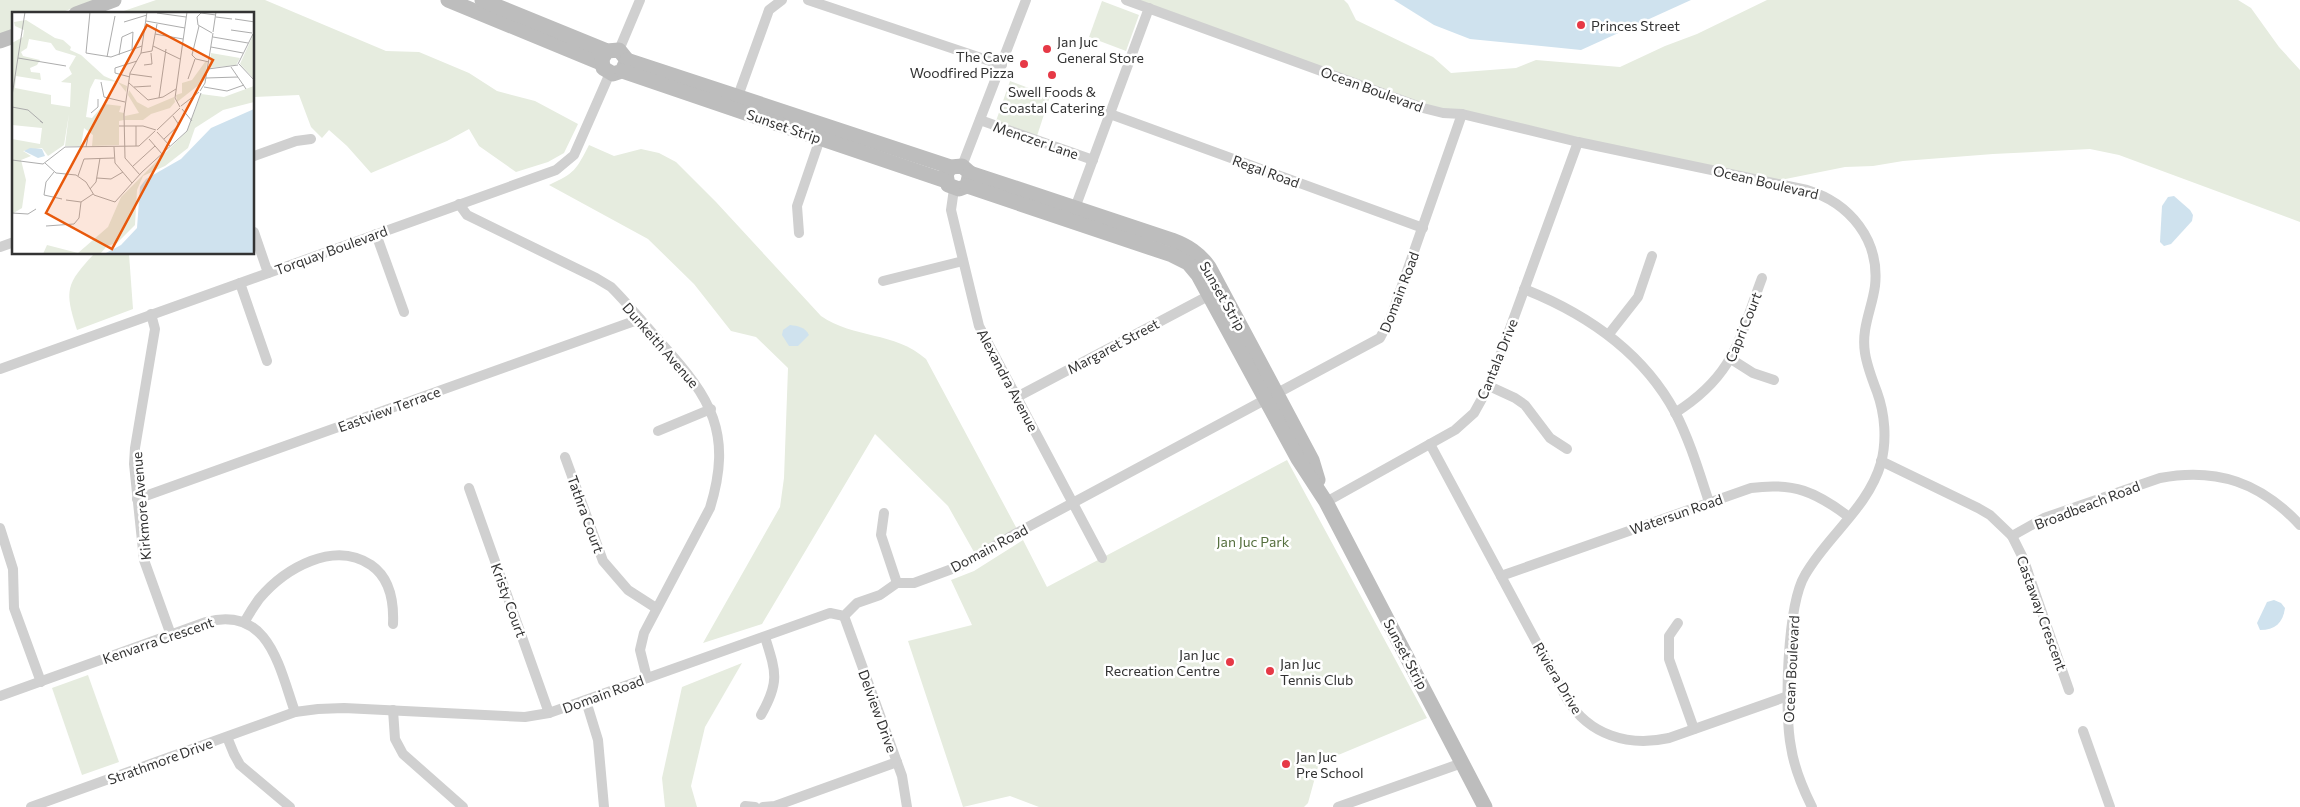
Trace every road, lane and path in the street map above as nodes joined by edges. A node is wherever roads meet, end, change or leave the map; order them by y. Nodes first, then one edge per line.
1 (110, 0) edge
2 (448, 0) edge
3 (482, 0) edge
4 (640, 0) edge
5 (782, 0) edge
6 (808, 0) edge
7 (1026, 0) edge
8 (1126, 0) edge
9 (1149, 8) junction
10 (81, 12) edge
11 (12, 37) edge
12 (0, 41) edge
13 (614, 61) junction
14 (1002, 65) junction
15 (738, 96) junction
16 (1110, 114) junction
17 (1462, 114) junction
18 (980, 120) junction
19 (822, 132) junction
20 (311, 139) dead end
21 (1578, 142) junction
22 (255, 156) edge
23 (1093, 160) junction
24 (958, 177) junction
25 (459, 204) junction
26 (1076, 208) junction
27 (1423, 228) junction
28 (799, 233) dead end
29 (376, 234) junction
30 (255, 235) edge
31 (12, 243) edge
32 (0, 247) edge
33 (1652, 256) dead end
34 (963, 261) junction
35 (268, 273) junction
36 (1762, 278) dead end
37 (882, 281) dead end
38 (240, 283) junction
39 (1524, 289) junction
40 (1210, 294) junction
41 (404, 312) dead end
42 (151, 314) junction
43 (640, 319) junction
44 (1609, 334) junction
45 (1732, 359) junction
46 (267, 361) dead end
47 (0, 369) edge
48 (1774, 380) dead end
49 (1489, 386) junction
50 (1017, 397) junction
51 (1272, 398) junction
52 (711, 409) junction
53 (1676, 413) junction
54 (658, 431) dead end
55 (1430, 444) junction
56 (1567, 449) dead end
57 (565, 456) dead end
58 (1881, 461) junction
59 (469, 488) dead end
60 (137, 499) junction
61 (1326, 502) junction
62 (1709, 502) junction
63 (1074, 503) junction
64 (884, 513) dead end
65 (1849, 517) junction
66 (2300, 525) edge
67 (0, 528) edge
68 (2012, 536) junction
69 (1102, 558) dead end
70 (1501, 576) junction
71 (896, 583) junction
72 (656, 608) junction
73 (844, 616) junction
74 (245, 622) junction
75 (1678, 623) dead end
76 (393, 624) dead end
77 (171, 635) junction
78 (765, 637) junction
79 (647, 678) junction
80 (41, 682) junction
81 (2069, 690) dead end
82 (0, 696) edge
83 (1788, 696) junction
84 (586, 701) junction
85 (393, 710) junction
86 (295, 712) junction
87 (550, 713) junction
88 (762, 715) dead end
89 (1694, 729) junction
90 (2083, 731) dead end
91 (227, 737) junction
92 (897, 762) junction
93 (1462, 763) junction
94 (31, 807) edge
95 (290, 807) edge
96 (463, 807) edge
97 (604, 807) edge
98 (764, 807) edge
99 (907, 807) edge
100 (1338, 807) edge
101 (1485, 807) edge
102 (1812, 807) edge
103 (2110, 807) edge

1 - 10 street
2 - 13 street, Sunset Strip
3 - 13 street, Sunset Strip
4 - 13 street, Torquay Boulevard
5 - 15 street
6 - 14 street
7 - 14 street, Alexandra Avenue
8 - 9 street, Ocean Boulevard
9 - 16 street
9 - 17 street, Ocean Boulevard
11 - 12 street
13 - 15 street, Sunset Strip
13 - 19 street, Sunset Strip
13 - 25 street, Torquay Boulevard
14 - 18 street, Alexandra Avenue
15 - 19 street, Sunset Strip
16 - 23 street
16 - 27 street, Regal Road
17 - 21 street, Ocean Boulevard
17 - 27 street, Domain Road
18 - 23 street, Menczer Lane
18 - 24 street, Alexandra Avenue
19 - 24 street, Sunset Strip
19 - 28 street
20 - 22 street
21 - 39 street, Cantala Drive
21 - 58 street, Ocean Boulevard
23 - 26 street
24 - 26 street, Sunset Strip
24 - 34 street, Alexandra Avenue
24 - 40 street, Sunset Strip
25 - 29 street, Torquay Boulevard
25 - 43 street, Dunkeith Avenue
26 - 51 street, Sunset Strip
27 - 51 street, Domain Road
29 - 35 street, Torquay Boulevard
29 - 41 street
30 - 35 street
31 - 32 street
33 - 44 street
34 - 37 street
34 - 50 street, Alexandra Avenue
35 - 38 street, Torquay Boulevard
36 - 45 street, Capri Court
38 - 42 street, Torquay Boulevard
38 - 46 street
39 - 44 street
39 - 49 street, Cantala Drive
40 - 50 street, Margaret Street
40 - 51 street, Sunset Strip
42 - 47 street, Torquay Boulevard
42 - 60 street, Kirkmore Avenue
43 - 52 street, Dunkeith Avenue
43 - 60 street, Eastview Terrace
44 - 53 street
45 - 48 street
45 - 53 street, Capri Court
49 - 55 street, Cantala Drive
49 - 56 street
50 - 63 street, Alexandra Avenue
51 - 61 street, Sunset Strip
51 - 63 street, Domain Road
52 - 54 street
52 - 72 street, Dunkeith Avenue
53 - 62 street
55 - 61 street, Cantala Drive
55 - 70 street, Riviera Drive
57 - 72 street, Tathra Court
58 - 65 street, Ocean Boulevard
58 - 68 street
59 - 87 street, Kristy Court
60 - 77 street, Kirkmore Avenue
61 - 93 street, Sunset Strip
62 - 65 street, Watersun Road
62 - 70 street, Watersun Road
63 - 69 street, Alexandra Avenue
63 - 71 street, Domain Road
64 - 71 street
65 - 83 street, Ocean Boulevard
66 - 68 street, Broadbeach Road
67 - 80 street
68 - 81 street, Castaway Crescent
70 - 89 street, Riviera Drive
71 - 73 street, Domain Road
72 - 79 street, Dunkeith Avenue
73 - 78 street, Domain Road
73 - 92 street, Delview Drive
74 - 76 street
74 - 77 street, Kenvarra Crescent
74 - 86 street
75 - 89 street
77 - 80 street, Kenvarra Crescent
78 - 79 street, Domain Road
78 - 88 street
79 - 84 street, Domain Road
80 - 82 street, Kenvarra Crescent
83 - 89 street, Riviera Drive
83 - 102 street, Ocean Boulevard
84 - 87 street, Domain Road
84 - 97 street
85 - 86 street, Domain Road
85 - 87 street, Domain Road
85 - 96 street
86 - 91 street, Domain Road
90 - 103 street
91 - 94 street, Strathmore Drive
91 - 95 street, Strathmore Drive
92 - 98 street
92 - 99 street, Delview Drive
93 - 100 street
93 - 101 street, Sunset Strip

